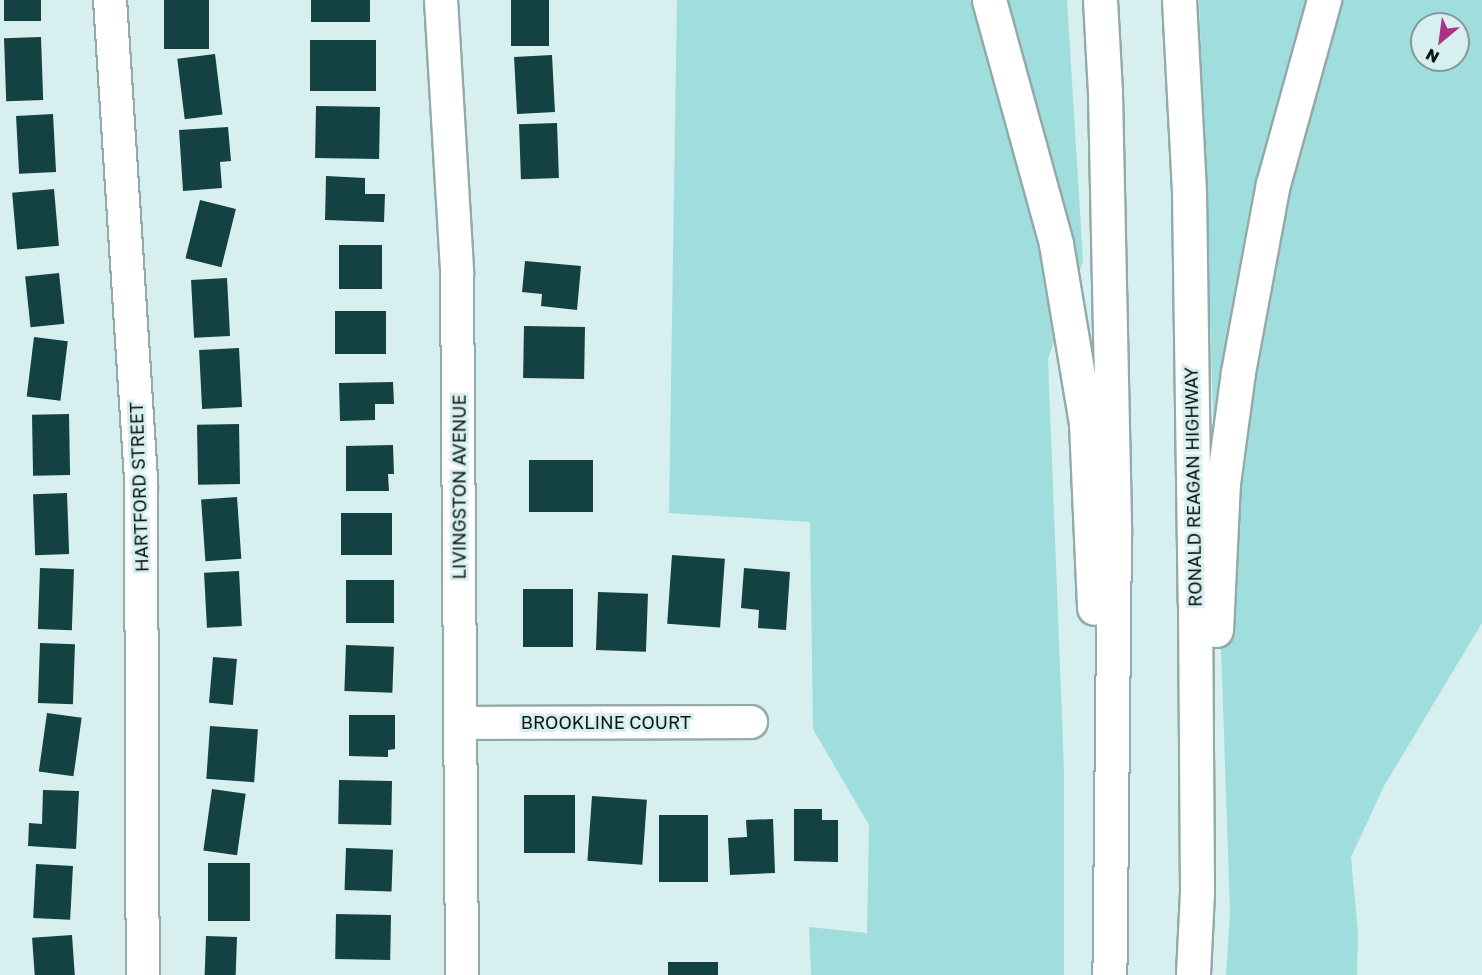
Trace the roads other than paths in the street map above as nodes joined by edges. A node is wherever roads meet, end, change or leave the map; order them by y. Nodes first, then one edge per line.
1 (110, 0) edge
2 (441, 0) edge
3 (989, 0) edge
4 (1100, 0) edge
5 (1179, 0) edge
6 (1324, 0) edge
7 (751, 722) dead end
8 (460, 723) junction
9 (1112, 824) junction
10 (1197, 892) junction
11 (143, 975) edge
12 (462, 975) edge
13 (1109, 975) edge
14 (1193, 975) edge

1 - 11 street, HARTFORD STREET
2 - 8 street, LIVINGSTON AVENUE
3 - 9 highway
4 - 9 highway
5 - 10 highway, RONALD REAGAN HIGHWAY
6 - 10 highway
7 - 8 street, BROOKLINE COURT
8 - 12 street, LIVINGSTON AVENUE
9 - 13 highway
10 - 14 highway, RONALD REAGAN HIGHWAY

